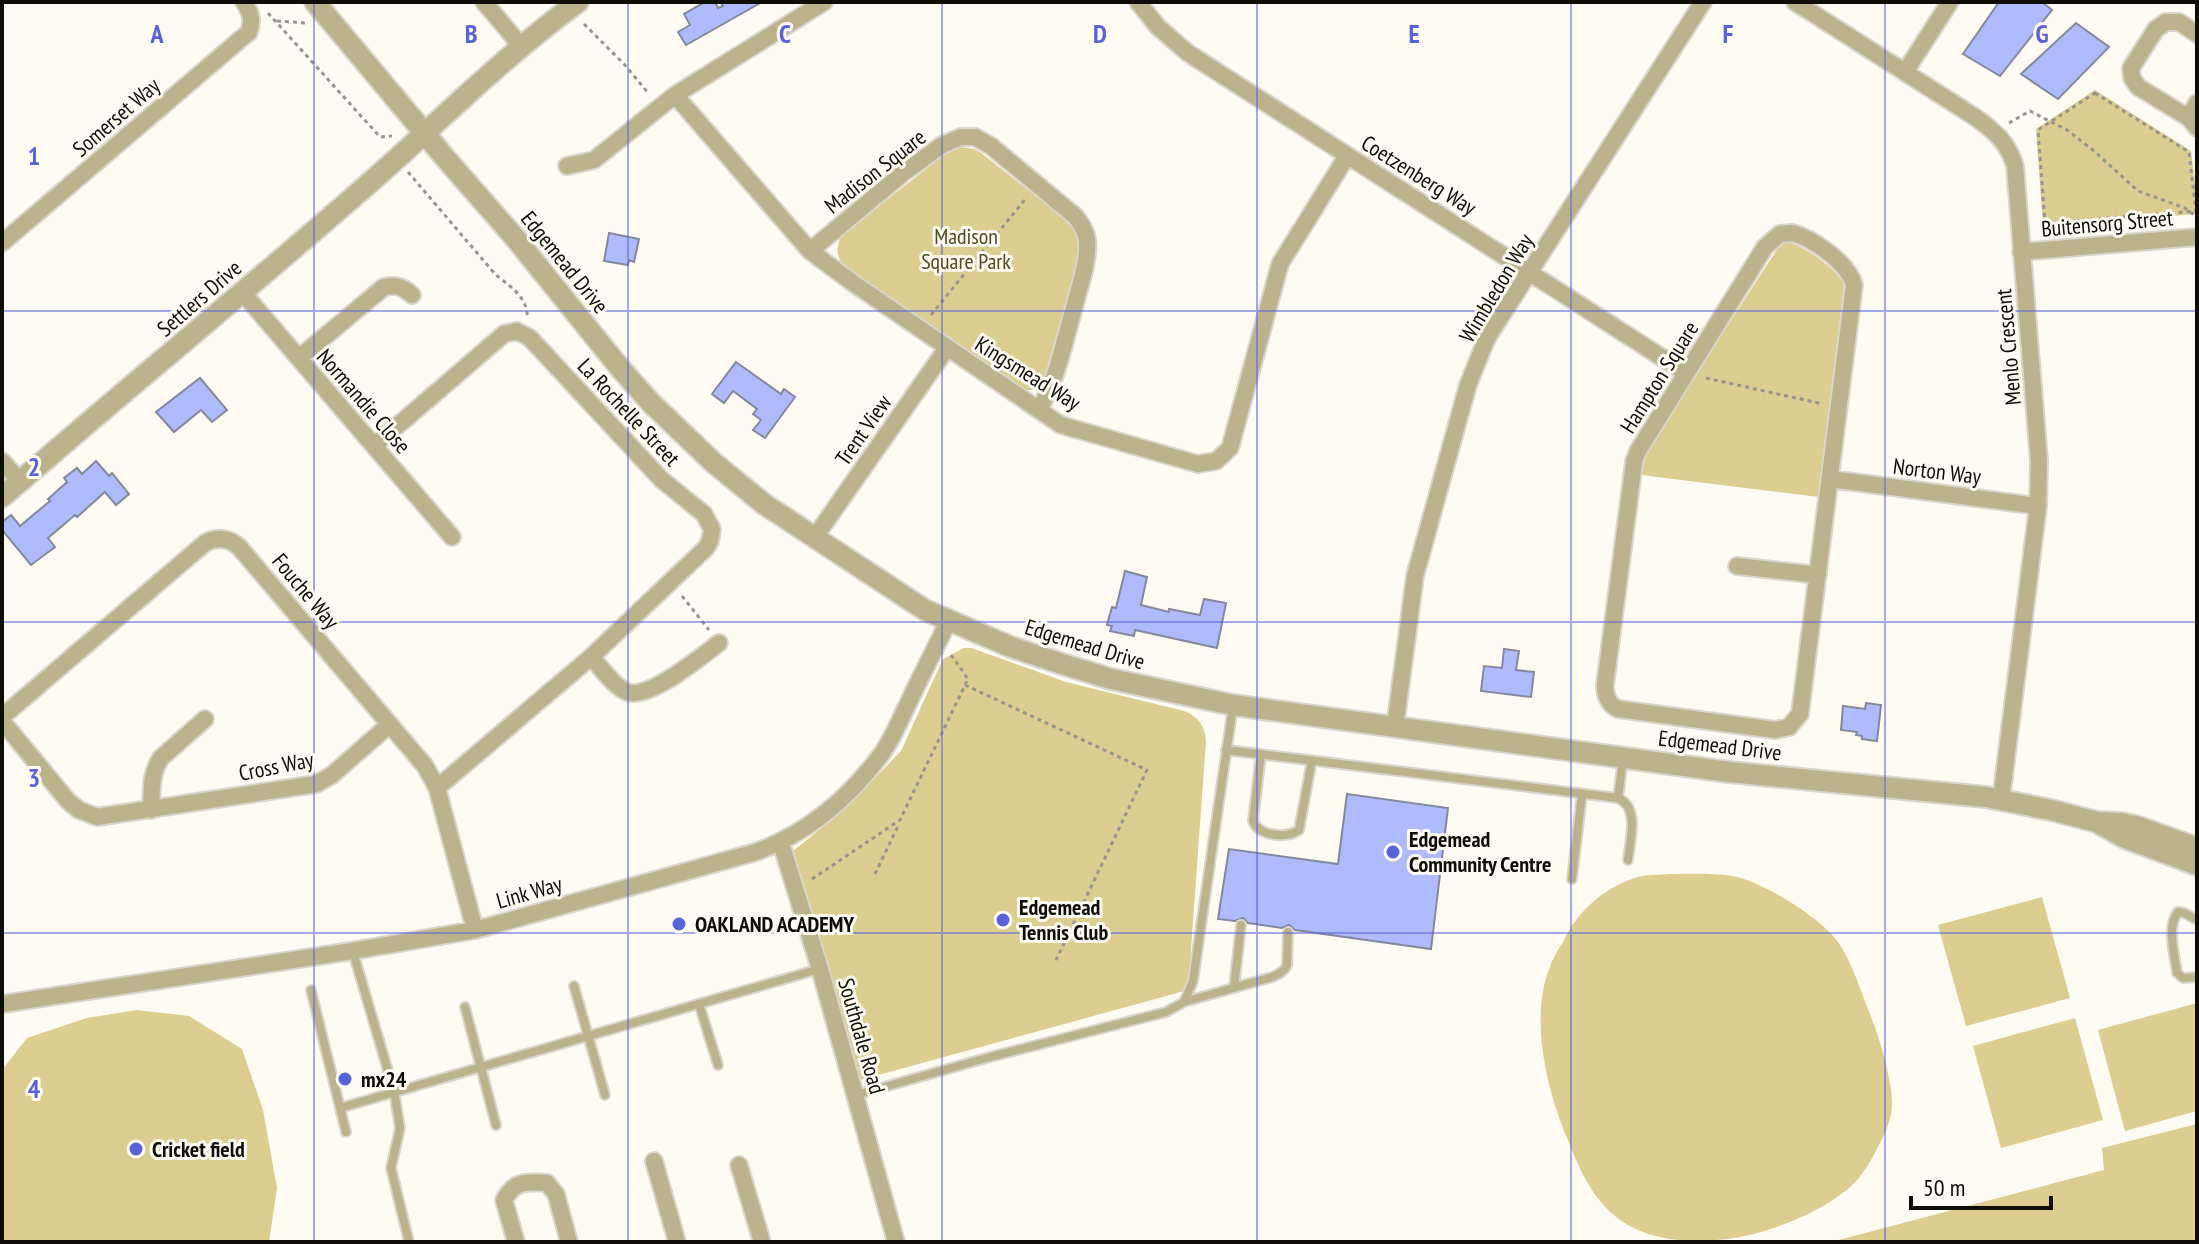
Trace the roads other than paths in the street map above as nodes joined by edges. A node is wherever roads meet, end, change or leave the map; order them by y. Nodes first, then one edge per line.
1 (315, 2) edge
2 (484, 2) edge
3 (824, 2) edge
4 (1138, 2) edge
5 (1703, 2) edge
6 (1795, 2) edge
7 (1950, 2) edge
8 (573, 6) edge
9 (252, 9) edge
10 (2197, 34) edge
11 (522, 47) junction
12 (1905, 72) junction
13 (675, 95) junction
14 (2194, 116) edge
15 (425, 134) junction
16 (1347, 156) junction
17 (567, 166) dead end
18 (2197, 237) edge
19 (2, 243) edge
20 (810, 251) junction
21 (2021, 252) junction
22 (1529, 272) junction
23 (243, 293) junction
24 (412, 295) dead end
25 (947, 348) junction
26 (299, 358) junction
27 (1686, 373) junction
28 (1039, 410) junction
29 (374, 446) junction
30 (2, 461) edge
31 (1830, 479) junction
32 (20, 481) junction
33 (2, 497) edge
34 (2038, 506) junction
35 (452, 537) dead end
36 (815, 537) junction
37 (1737, 566) dead end
38 (1818, 575) junction
39 (949, 620) junction
40 (719, 643) road end
41 (591, 657) junction
42 (1233, 705) junction
43 (2, 719) edge
44 (205, 719) dead end
45 (390, 724) junction
46 (1395, 727) junction
47 (1226, 750) junction
48 (1261, 754) junction
49 (1623, 758) junction
50 (1312, 760) junction
51 (437, 788) junction
52 (1582, 794) junction
53 (1618, 798) junction
54 (2001, 800) junction
55 (151, 810) junction
56 (2097, 822) junction
57 (781, 843) junction
58 (2197, 848) edge
59 (1628, 860) dead end
60 (2197, 865) edge
61 (1572, 879) dead end
62 (2197, 920) edge
63 (1241, 925) dead end
64 (475, 930) junction
65 (1288, 932) dead end
66 (352, 951) junction
67 (820, 969) junction
68 (2197, 977) edge
69 (574, 986) dead end
70 (1234, 988) junction
71 (311, 990) dead end
72 (1184, 1002) junction
73 (2, 1004) edge
74 (699, 1004) junction
75 (465, 1007) dead end
76 (587, 1036) junction
77 (718, 1065) dead end
78 (481, 1066) junction
79 (394, 1091) junction
80 (605, 1095) dead end
81 (856, 1095) junction
82 (340, 1108) junction
83 (496, 1125) dead end
84 (346, 1132) dead end
85 (654, 1161) dead end
86 (739, 1165) dead end
87 (409, 1242) edge
88 (516, 1242) edge
89 (569, 1242) edge
90 (677, 1242) edge
91 (762, 1242) edge
92 (896, 1242) edge

1 - 15 street, Edgemead Drive
2 - 11 street
3 - 13 street
4 - 16 street, Coetzenberg Way
5 - 22 street, Wimbledon Way
6 - 12 street, Menlo Crescent
7 - 12 street
8 - 11 street, Settlers Drive
9 - 19 street, Somerset Way
10 - 14 street
11 - 15 street, Settlers Drive
12 - 21 street, Menlo Crescent
13 - 17 street
13 - 20 street, Kingsmead Way
15 - 23 street, Settlers Drive
15 - 36 street, Edgemead Drive
16 - 22 street, Coetzenberg Way
16 - 28 street, Kingsmead Way
18 - 21 street, Buitensorg Street
20 - 25 street, Kingsmead Way
20 - 28 street, Madison Square
21 - 34 street, Menlo Crescent
22 - 27 street, Coetzenberg Way
22 - 46 street, Wimbledon Way
23 - 26 street, Normandie Close
23 - 32 street, Settlers Drive
24 - 26 street
25 - 28 street, Kingsmead Way
25 - 36 street, Trent View
26 - 29 street, Normandie Close
27 - 31 street, Hampton Square
27 - 38 street, Hampton Square
29 - 35 street, Normandie Close
29 - 41 street, La Rochelle Street
30 - 32 street
31 - 34 street, Norton Way
31 - 38 street, Hampton Square
32 - 33 street, Settlers Drive
34 - 54 street, Menlo Crescent
36 - 39 street, Edgemead Drive
37 - 38 street
39 - 42 street, Edgemead Drive
39 - 57 street, Link Way
40 - 41 street
41 - 51 street, La Rochelle Street
42 - 46 street, Edgemead Drive
42 - 47 lane
43 - 45 street, Fouche Way
43 - 55 street, Cross Way
44 - 55 street
45 - 51 street, Fouche Way
45 - 55 street, Cross Way
46 - 49 street, Edgemead Drive
47 - 48 lane
47 - 72 lane
48 - 50 lane
48 - 50 lane
49 - 53 lane
49 - 54 street, Edgemead Drive
50 - 52 lane
51 - 64 street, Fouche Way
52 - 53 lane
52 - 61 lane
53 - 59 lane
54 - 56 street, Edgemead Drive
56 - 58 street, Edgemead Drive
56 - 60 street, Edgemead Drive
57 - 64 street, Link Way
57 - 67 street, Southdale Road
62 - 68 lane
63 - 70 lane
64 - 66 street, Link Way
65 - 70 lane
66 - 73 street, Link Way
66 - 79 lane
67 - 74 lane
67 - 81 street, Southdale Road
69 - 76 lane
70 - 72 lane
71 - 82 lane
72 - 81 lane
74 - 76 lane
74 - 77 lane
75 - 78 lane
76 - 78 lane
76 - 80 lane
78 - 79 lane
78 - 83 lane
79 - 82 lane
79 - 87 lane
81 - 92 street, Southdale Road
82 - 84 lane
85 - 90 street
86 - 91 street
88 - 89 street

